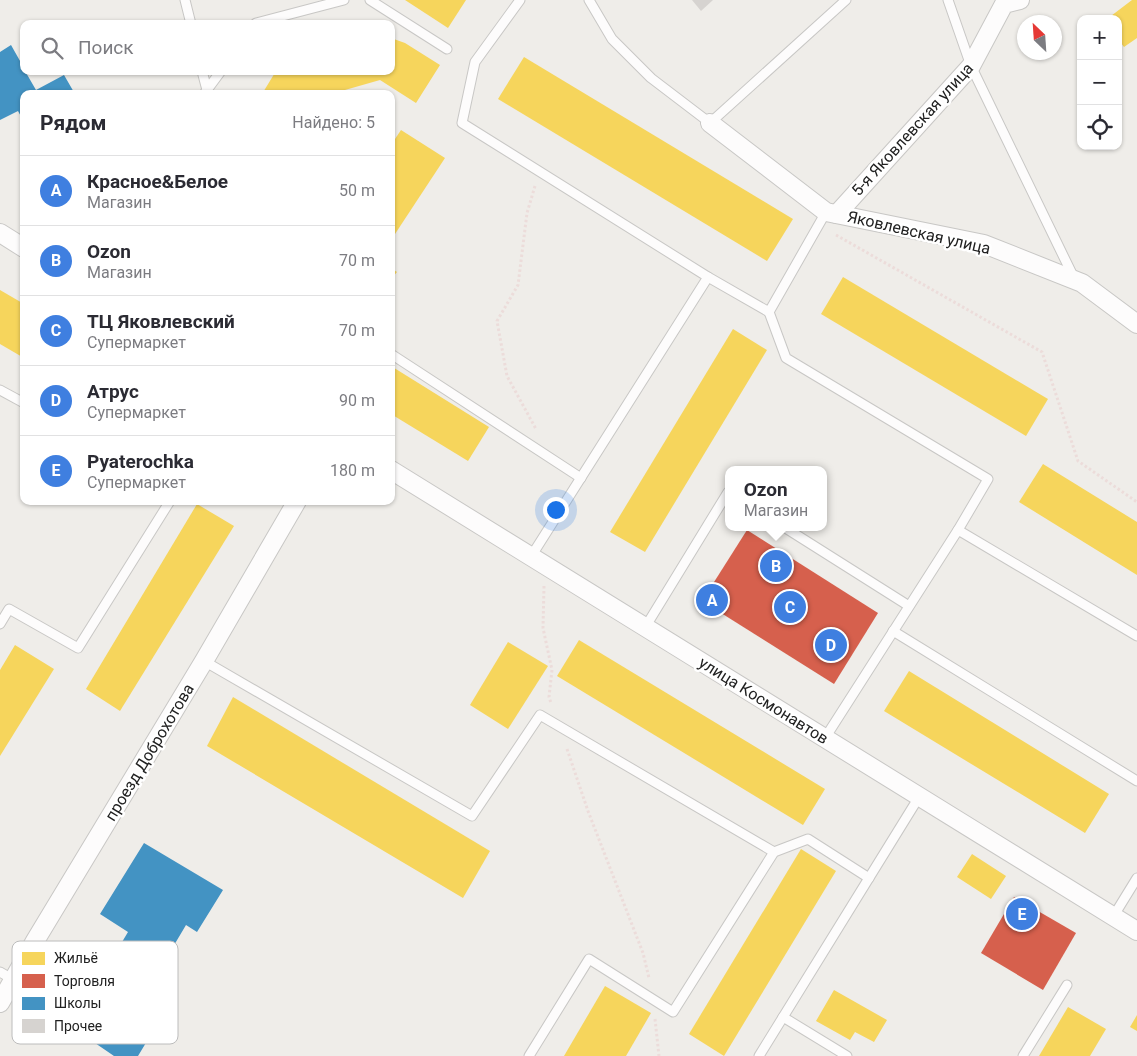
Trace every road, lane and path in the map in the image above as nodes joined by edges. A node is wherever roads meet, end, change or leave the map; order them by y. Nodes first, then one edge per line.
1 (185, 0) edge
2 (344, 0) edge
3 (370, 0) edge
4 (520, 0) edge
5 (590, 0) edge
6 (846, 0) edge
7 (948, 0) edge
8 (1020, 0) edge
9 (190, 20) edge
10 (270, 20) edge
11 (447, 49) dead end
12 (971, 66) junction
13 (203, 75) edge
14 (218, 75) edge
15 (205, 90) edge
16 (207, 90) edge
17 (710, 123) junction
18 (540, 171) junction
19 (827, 217) junction
20 (0, 233) edge
21 (20, 246) edge
22 (708, 278) junction
23 (1075, 280) junction
24 (769, 312) junction
25 (1137, 324) edge
26 (395, 357) edge
27 (0, 390) edge
28 (20, 401) edge
29 (551, 458) junction
30 (395, 472) edge
31 (581, 478) junction
32 (725, 497) edge
33 (1137, 502) edge
34 (167, 505) edge
35 (295, 505) edge
36 (958, 530) junction
37 (790, 531) edge
38 (538, 559) junction
39 (909, 606) junction
40 (0, 624) edge
41 (646, 626) junction
42 (893, 630) junction
43 (1137, 636) edge
44 (204, 661) junction
45 (559, 726) junction
46 (825, 738) junction
47 (1137, 781) edge
48 (919, 797) junction
49 (774, 852) junction
50 (869, 878) junction
51 (1137, 878) edge
52 (1113, 917) junction
53 (1137, 932) edge
54 (36, 941) edge
55 (7, 976) edge
56 (1066, 985) dead end
57 (653, 999) junction
58 (0, 1003) edge
59 (783, 1017) junction
60 (529, 1056) edge
61 (659, 1056) edge
62 (759, 1056) edge
63 (847, 1056) edge
64 (1023, 1056) edge

1 - 9 lane
2 - 10 lane
3 - 11 lane
4 - 18 lane
5 - 17 lane
6 - 17 lane
7 - 12 lane
8 - 12 street, 5-я Яковлевская улица
12 - 19 street, 5-я Яковлевская улица
12 - 23 lane
13 - 15 lane
14 - 16 lane
17 - 19 street, Яковлевская улица
18 - 22 lane
18 - 29 path
19 - 23 street, Яковлевская улица
19 - 24 lane
19 - 33 path
20 - 21 street
22 - 24 lane
22 - 31 lane
23 - 25 street, Яковлевская улица
24 - 36 lane
26 - 29 lane
27 - 28 lane
29 - 31 lane
30 - 38 street, улица Космонавтов
31 - 38 lane
32 - 41 lane
34 - 40 lane
35 - 44 street, проезд Доброхотова
36 - 39 lane
36 - 43 lane
37 - 39 lane
38 - 41 street, улица Космонавтов
38 - 45 path
39 - 42 lane
41 - 46 street, улица Космонавтов
42 - 46 lane
42 - 47 lane
44 - 45 lane
44 - 54 street, проезд Доброхотова
45 - 49 lane
45 - 57 path
46 - 48 street, улица Космонавтов
48 - 50 lane
48 - 52 street, улица Космонавтов
49 - 50 lane
49 - 57 lane
50 - 59 lane
51 - 52 lane
52 - 53 street, улица Космонавтов
55 - 58 street, проезд Доброхотова
56 - 64 lane
57 - 60 lane
57 - 61 path
59 - 62 lane
59 - 63 lane

